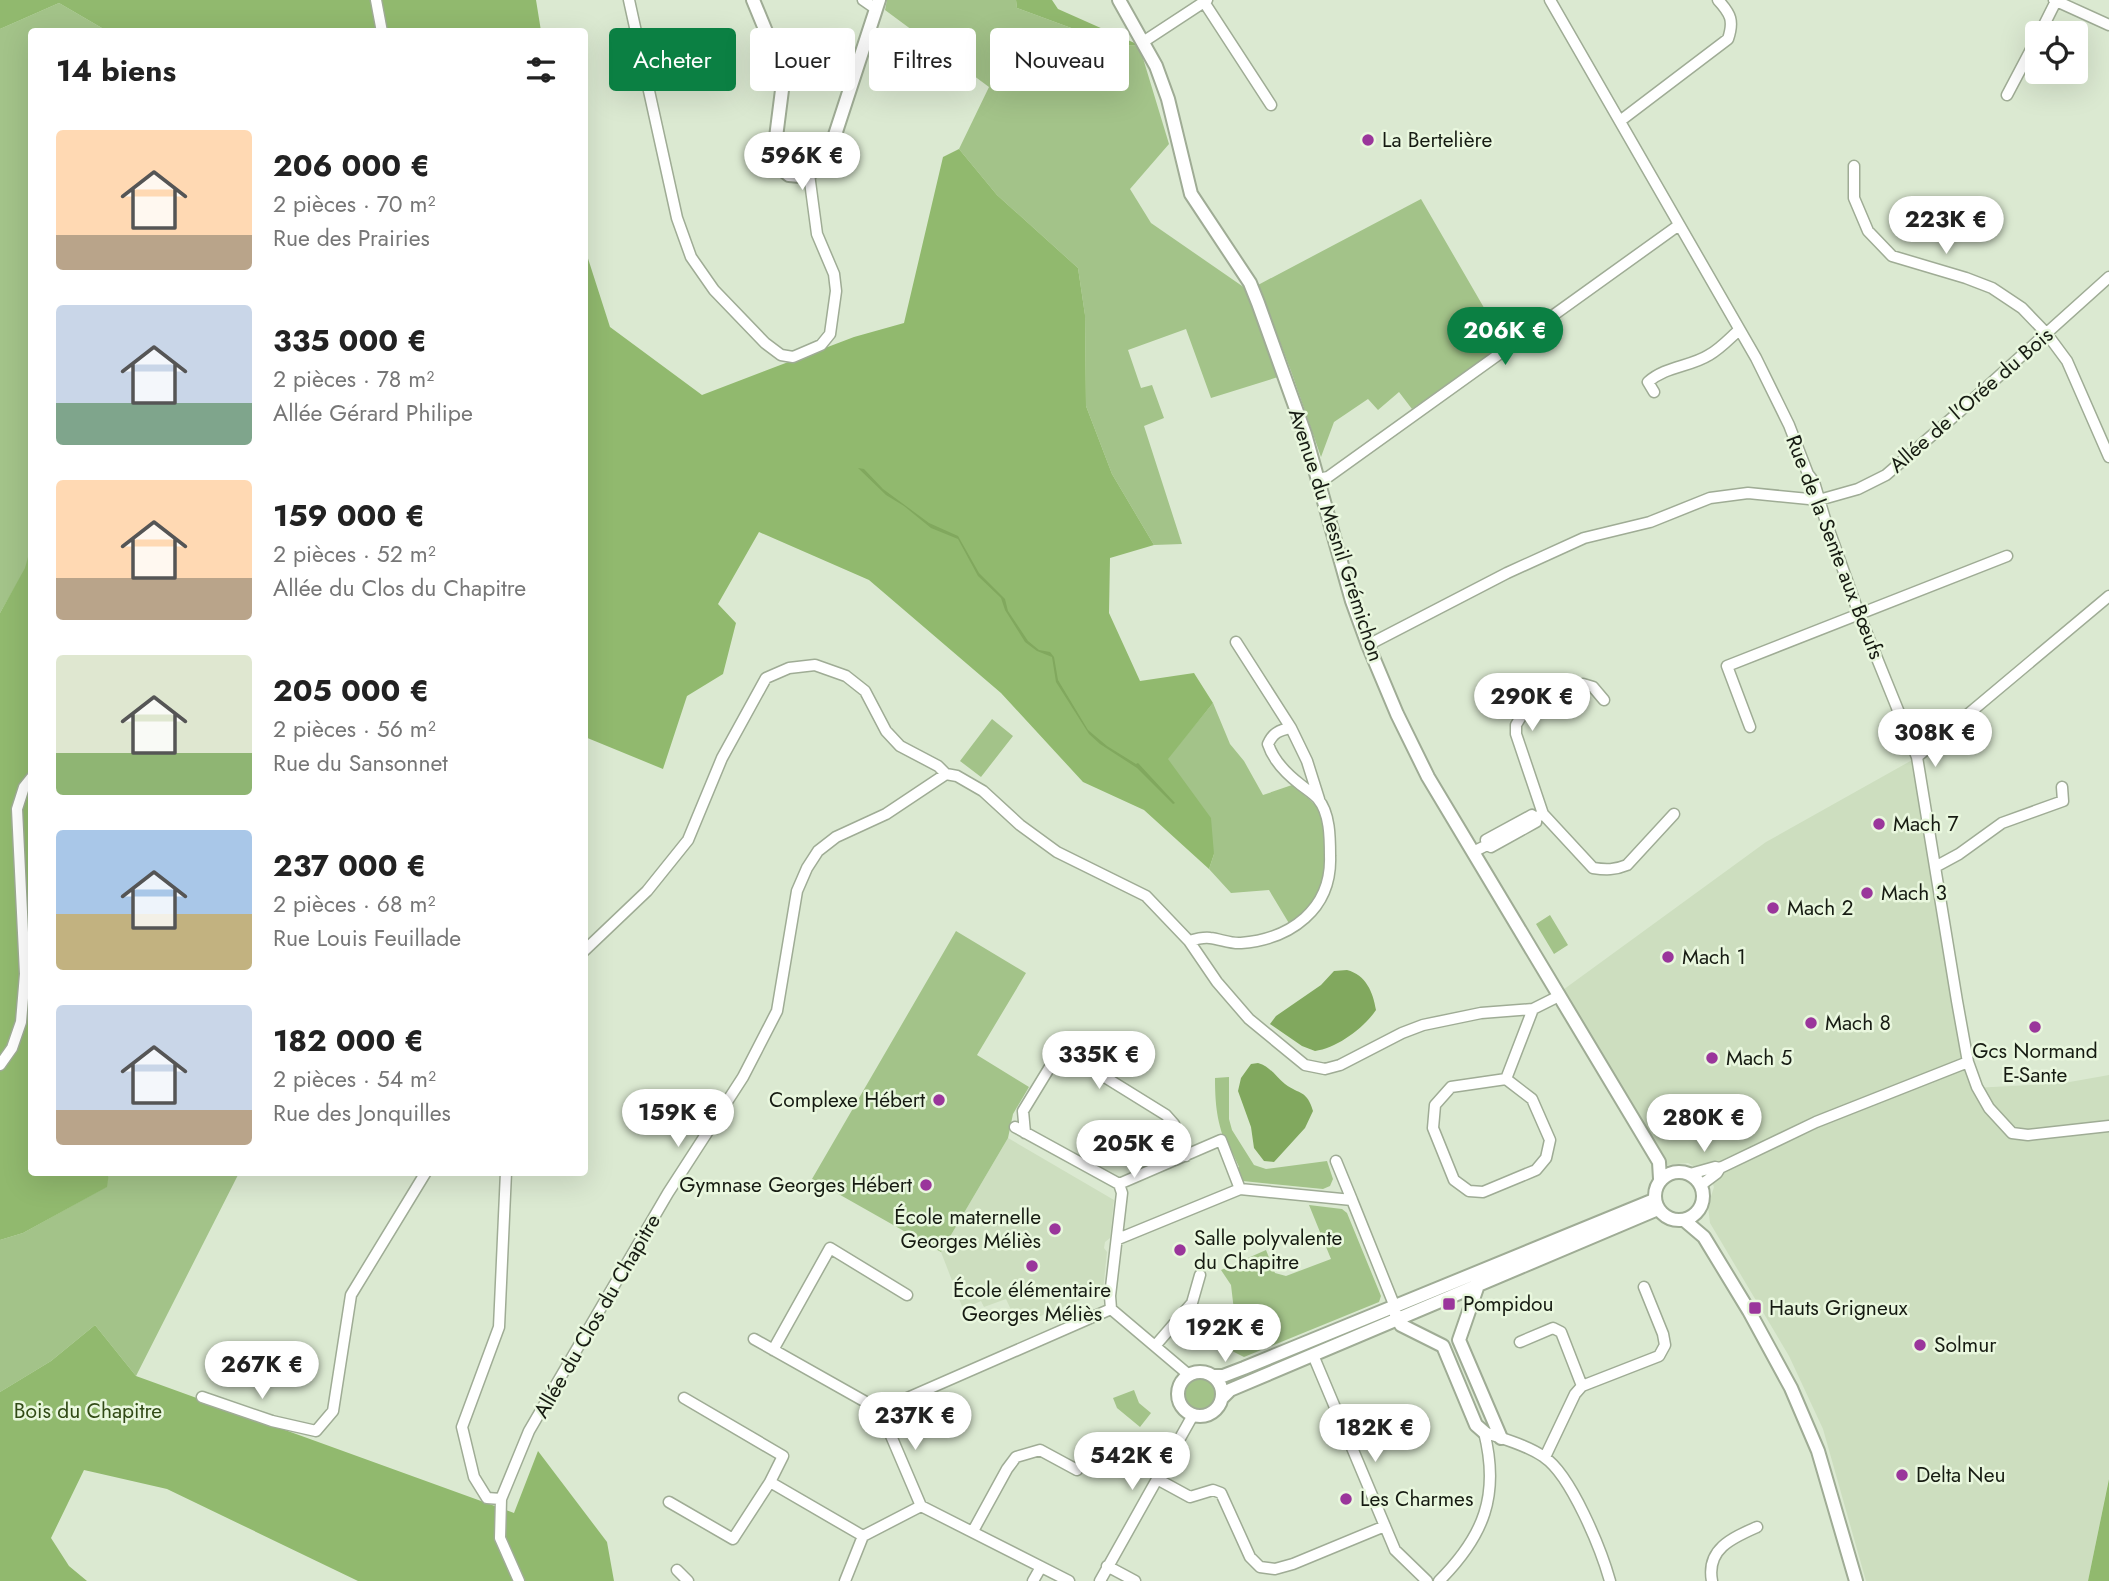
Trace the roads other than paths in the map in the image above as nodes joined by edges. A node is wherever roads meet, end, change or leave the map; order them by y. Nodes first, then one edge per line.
1 (376, 0) edge
2 (629, 0) edge
3 (753, 0) edge
4 (863, 0) edge
5 (1119, 0) edge
6 (1550, 0) edge
7 (1718, 0) edge
8 (1205, 1) edge
9 (2055, 1) edge
10 (877, 5) edge
11 (2046, 21) edge
12 (2109, 25) edge
13 (381, 28) edge
14 (1143, 42) junction
15 (2025, 61) edge
16 (2007, 95) dead end
17 (1271, 105) dead end
18 (1620, 121) junction
19 (1854, 166) dead end
20 (809, 173) junction
21 (1679, 225) junction
22 (2109, 277) edge
23 (1739, 330) junction
24 (2047, 334) junction
25 (1654, 392) dead end
26 (2109, 457) edge
27 (1318, 479) junction
28 (1819, 500) junction
29 (2007, 556) dead end
30 (2109, 596) edge
31 (1859, 614) junction
32 (1236, 642) dead end
33 (1368, 645) junction
34 (1604, 700) dead end
35 (1750, 727) dead end
36 (1291, 728) junction
37 (1917, 757) junction
38 (946, 774) junction
39 (28, 782) edge
40 (2062, 787) dead end
41 (1319, 799) junction
42 (1674, 814) dead end
43 (1539, 816) junction
44 (1473, 852) junction
45 (1935, 867) junction
46 (1189, 941) junction
47 (588, 947) edge
48 (1559, 996) junction
49 (1533, 1009) junction
50 (1968, 1062) junction
51 (0, 1065) edge
52 (1506, 1079) junction
53 (2109, 1126) edge
54 (1015, 1127) dead end
55 (1025, 1132) junction
56 (1186, 1156) junction
57 (1336, 1161) dead end
58 (1659, 1162) junction
59 (1720, 1168) junction
60 (1675, 1171) junction
61 (1690, 1174) junction
62 (424, 1176) edge
63 (506, 1176) edge
64 (1660, 1179) junction
65 (1119, 1184) junction
66 (1701, 1185) junction
67 (1240, 1189) junction
68 (1352, 1200) junction
69 (1656, 1204) junction
70 (1701, 1207) junction
71 (1684, 1220) junction
72 (1704, 1237) junction
73 (1118, 1239) junction
74 (1200, 1275) dead end
75 (1476, 1280) junction
76 (1644, 1287) dead end
77 (907, 1295) dead end
78 (1111, 1309) junction
79 (1396, 1313) junction
80 (754, 1339) dead end
81 (1459, 1340) junction
82 (1520, 1342) dead end
83 (1154, 1346) junction
84 (1443, 1346) junction
85 (774, 1350) junction
86 (1313, 1355) junction
87 (1189, 1375) junction
88 (1214, 1376) junction
89 (1582, 1386) junction
90 (202, 1397) dead end
91 (684, 1398) dead end
92 (1222, 1398) junction
93 (880, 1410) junction
94 (1193, 1415) junction
95 (1483, 1432) junction
96 (1501, 1438) junction
97 (1545, 1457) junction
98 (1077, 1470) dead end
99 (1157, 1479) junction
100 (770, 1482) junction
101 (501, 1499) junction
102 (669, 1502) dead end
103 (921, 1506) junction
104 (1385, 1526) junction
105 (1757, 1527) dead end
106 (973, 1531) junction
107 (863, 1536) junction
108 (1107, 1566) junction
109 (1041, 1567) junction
110 (677, 1570) dead end
111 (519, 1581) edge
112 (688, 1581) edge
113 (845, 1581) edge
114 (1033, 1581) edge
115 (1069, 1581) edge
116 (1100, 1581) edge
117 (1135, 1581) edge
118 (1427, 1581) edge
119 (1439, 1581) edge
120 (1610, 1581) edge
121 (1712, 1581) edge
122 (1856, 1581) edge

1 - 13 street
2 - 20 street
3 - 20 street
4 - 10 street
5 - 14 street, Avenue du Mesnil Grémichon
6 - 18 street, Rue de la Sente aux Bœufs
7 - 18 street
8 - 14 street
8 - 17 street
9 - 11 street
9 - 12 street
10 - 20 street
14 - 27 street, Avenue du Mesnil Grémichon
15 - 16 street
18 - 21 street, Rue de la Sente aux Bœufs
19 - 24 street
21 - 23 street, Rue de la Sente aux Bœufs
21 - 27 street
22 - 24 street, Allée de l'Orée du Bois
23 - 25 street
23 - 28 street, Rue de la Sente aux Bœufs
24 - 26 street
24 - 28 street, Allée de l'Orée du Bois
27 - 33 street, Avenue du Mesnil Grémichon
28 - 31 street, Rue de la Sente aux Bœufs
28 - 33 street
29 - 31 street
30 - 37 street
31 - 35 street
31 - 37 street, Rue de la Sente aux Bœufs
32 - 36 street
33 - 44 street, Avenue du Mesnil Grémichon
34 - 43 street
36 - 41 street
36 - 41 street
37 - 45 street, Rue de la Sente aux Bœufs
38 - 46 street
38 - 47 street
38 - 101 street, Allée du Clos du Chapitre
39 - 51 street
40 - 45 street
41 - 46 street
42 - 43 street
43 - 44 street
44 - 48 street, Avenue du Mesnil Grémichon
45 - 50 street, Rue de la Sente aux Bœufs
46 - 49 street
48 - 49 street
48 - 58 street, Avenue du Mesnil Grémichon
49 - 52 street
50 - 53 street, Rue de la Sente aux Bœufs
50 - 59 street
52 - 52 street
54 - 55 street
55 - 56 street
55 - 65 street
56 - 65 street
56 - 67 street
57 - 68 street
58 - 60 street, Avenue du Mesnil Grémichon
58 - 64 street, Avenue du Mesnil Grémichon
59 - 61 street
59 - 66 street
60 - 61 street
60 - 64 street
61 - 66 street
62 - 90 street
63 - 101 street
64 - 69 street
65 - 73 street
66 - 70 street
67 - 68 street
67 - 73 street
68 - 79 street
69 - 71 street
69 - 75 street
70 - 71 street
70 - 72 street
71 - 72 street
72 - 122 street
73 - 78 street
74 - 83 street
75 - 79 street
75 - 81 street
76 - 89 street
77 - 85 street
78 - 83 street
78 - 93 street
79 - 84 street
79 - 86 street
79 - 88 street
80 - 85 street
81 - 84 street
81 - 96 street
82 - 89 street
83 - 87 street
84 - 95 street
85 - 93 street
86 - 92 street
86 - 104 street
87 - 88 street
87 - 94 street
88 - 92 street
89 - 97 street
91 - 100 street
92 - 94 street
93 - 103 street
94 - 99 street
95 - 96 street
95 - 119 street
96 - 97 street
97 - 120 street
98 - 106 street
99 - 104 street
99 - 108 street
100 - 102 street
100 - 107 street
101 - 111 street, Allée du Clos du Chapitre
103 - 106 street
103 - 107 street
104 - 118 street
105 - 121 street
106 - 109 street
107 - 113 street
108 - 116 street
108 - 117 street
109 - 114 street
109 - 115 street
110 - 112 street

